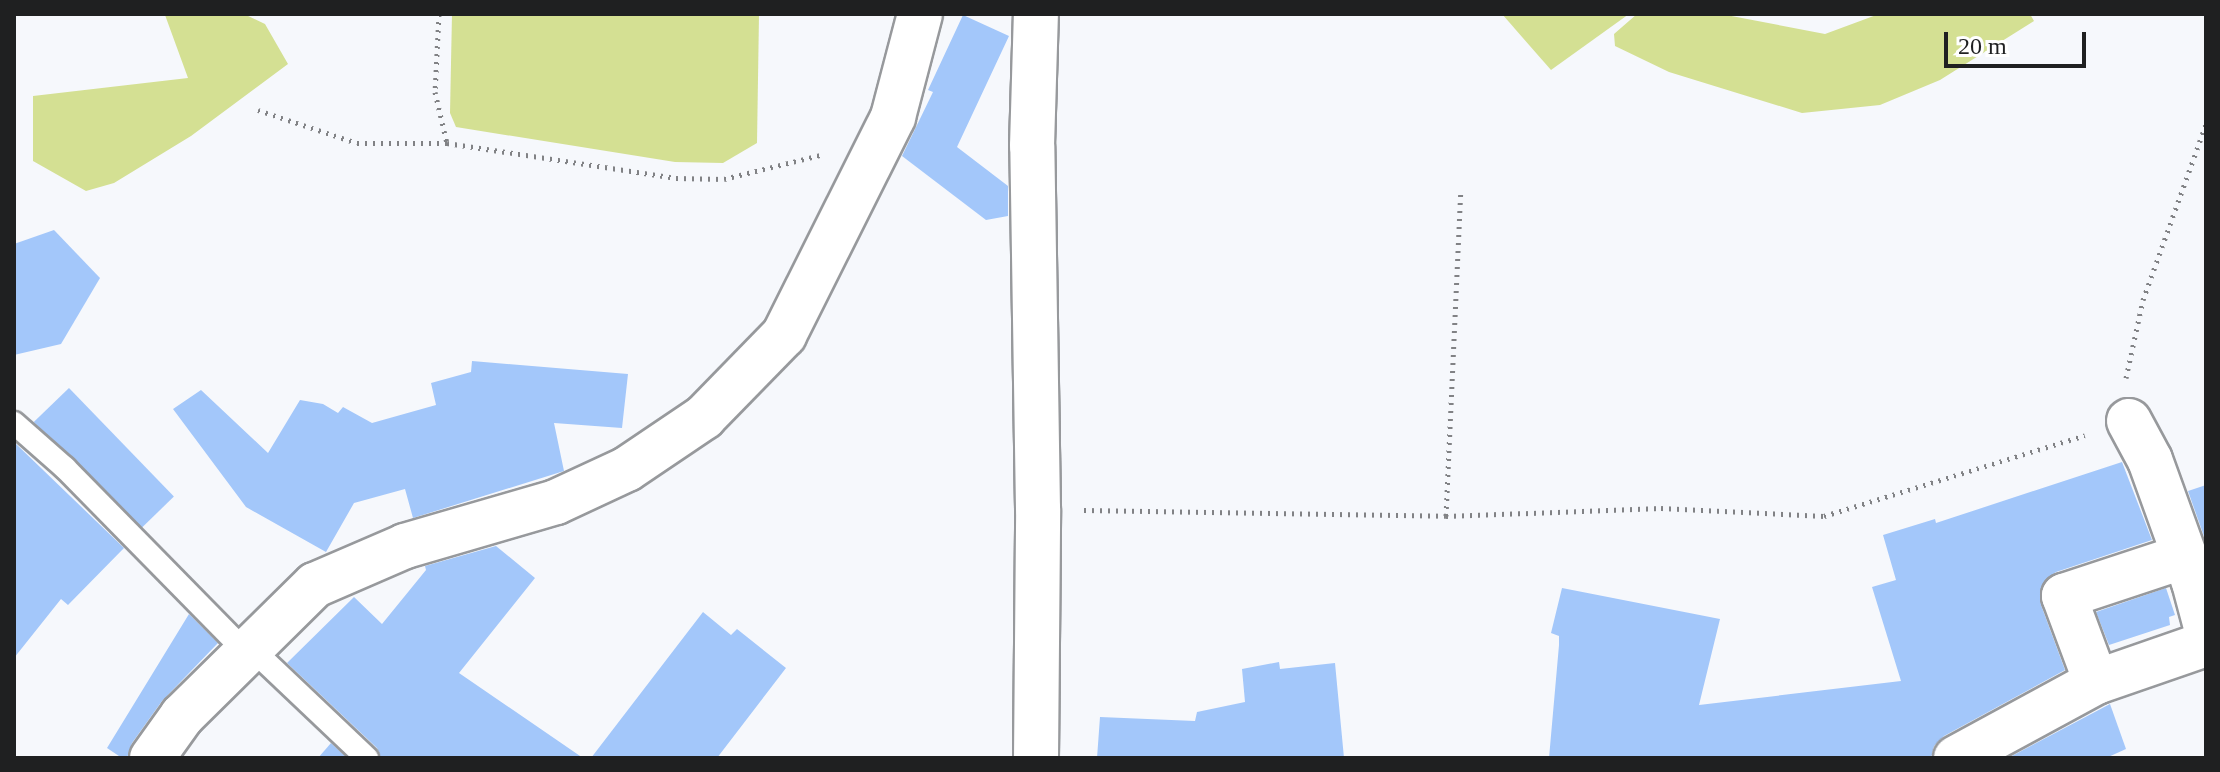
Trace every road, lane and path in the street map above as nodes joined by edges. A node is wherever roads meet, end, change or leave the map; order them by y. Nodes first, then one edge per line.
1 (439, 14) edge
2 (920, 14) edge
3 (1036, 14) edge
4 (258, 110) dead end
5 (2206, 124) edge
6 (447, 143) junction
7 (880, 143) junction
8 (1461, 190) dead end
9 (2129, 421) junction
10 (14, 423) edge
11 (1038, 509) junction
12 (1446, 516) junction
13 (2185, 556) junction
14 (2206, 627) edge
15 (2206, 644) edge
16 (248, 650) junction
17 (2096, 682) junction
18 (152, 758) edge
19 (367, 758) edge
20 (1036, 758) edge
21 (1956, 758) edge

1 - 6 path
2 - 7 street
3 - 11 street
4 - 6 path
5 - 9 path
6 - 7 path
7 - 16 street
8 - 12 path
9 - 12 path
9 - 13 street
10 - 16 lane
11 - 12 path
11 - 20 street
13 - 14 street
13 - 17 street
15 - 17 street
16 - 18 street
16 - 19 lane
17 - 21 street

